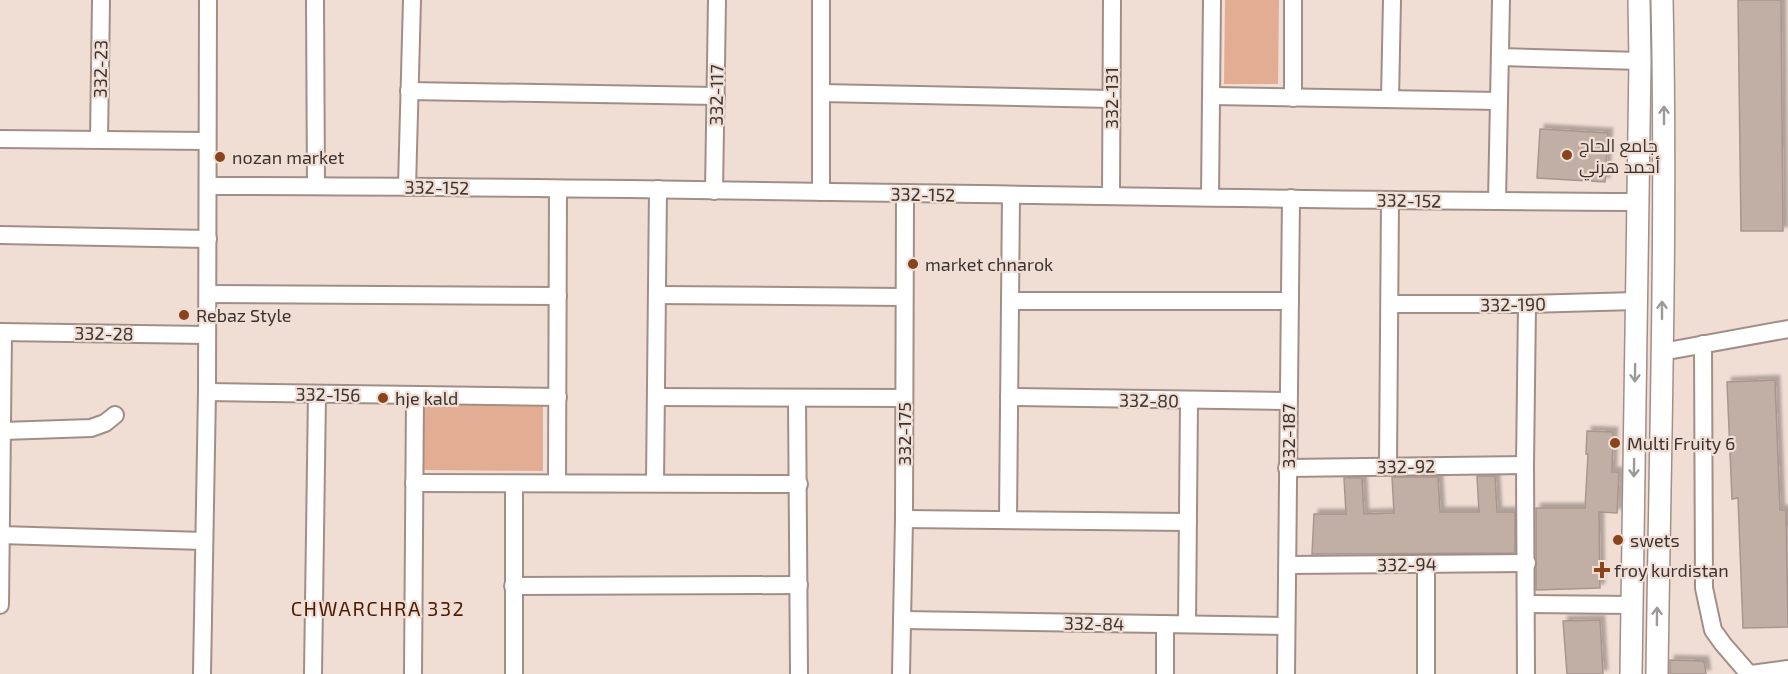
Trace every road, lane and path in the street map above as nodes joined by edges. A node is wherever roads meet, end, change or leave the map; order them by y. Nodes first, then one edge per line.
1 (101, 0) edge
2 (208, 0) edge
3 (315, 0) edge
4 (412, 0) edge
5 (717, 0) edge
6 (821, 0) edge
7 (1112, 0) edge
8 (1212, 0) edge
9 (1293, 0) edge
10 (1392, 0) edge
11 (1501, 0) edge
12 (1639, 0) edge
13 (1662, 0) edge
14 (1500, 57) junction
15 (1640, 61) junction
16 (409, 91) junction
17 (821, 93) junction
18 (716, 96) junction
19 (1211, 96) junction
20 (1293, 98) junction
21 (1111, 99) junction
22 (1390, 99) junction
23 (1499, 101) junction
24 (0, 139) edge
25 (99, 139) junction
26 (207, 141) junction
27 (208, 186) junction
28 (316, 186) junction
29 (407, 187) junction
30 (558, 189) junction
31 (658, 189) junction
32 (714, 190) junction
33 (821, 192) junction
34 (905, 194) junction
35 (1011, 195) junction
36 (1111, 196) junction
37 (1210, 197) junction
38 (1291, 198) junction
39 (1390, 200) junction
40 (1497, 201) junction
41 (1638, 202) junction
42 (0, 235) edge
43 (208, 239) junction
44 (208, 294) junction
45 (558, 296) junction
46 (657, 296) junction
47 (904, 297) junction
48 (1010, 301) junction
49 (1290, 301) junction
50 (1636, 301) junction
51 (1390, 304) junction
52 (1527, 304) junction
53 (1788, 329) edge
54 (2, 332) edge
55 (207, 335) junction
56 (1703, 345) junction
57 (1662, 352) junction
58 (207, 392) junction
59 (317, 394) junction
60 (415, 396) junction
61 (558, 397) junction
62 (656, 397) junction
63 (1010, 397) junction
64 (797, 398) junction
65 (904, 398) junction
66 (1189, 401) junction
67 (1288, 401) junction
68 (1634, 410) junction
69 (1660, 411) junction
70 (115, 415) dead end
71 (3, 431) junction
72 (1525, 465) junction
73 (1388, 466) junction
74 (1287, 468) junction
75 (414, 483) junction
76 (556, 483) junction
77 (656, 483) junction
78 (514, 484) junction
79 (799, 484) junction
80 (904, 519) junction
81 (1008, 520) junction
82 (1188, 522) junction
83 (1, 535) edge
84 (204, 542) junction
85 (1527, 563) junction
86 (1426, 564) junction
87 (1287, 566) junction
88 (799, 585) junction
89 (513, 586) junction
90 (1527, 604) junction
91 (0, 605) edge
92 (1633, 605) junction
93 (902, 620) junction
94 (1165, 624) junction
95 (1187, 624) junction
96 (1286, 626) junction
97 (1788, 669) edge
98 (202, 674) edge
99 (313, 674) edge
100 (413, 674) edge
101 (514, 674) edge
102 (799, 674) edge
103 (901, 674) edge
104 (1165, 674) edge
105 (1286, 674) edge
106 (1426, 674) edge
107 (1526, 674) edge
108 (1631, 674) edge
109 (1657, 674) edge
110 (1750, 674) edge

1 - 25 street, 332-23
2 - 26 street
3 - 28 street
4 - 16 street
5 - 18 street, 332-117
6 - 17 street
7 - 21 street, 332-131
8 - 19 street
9 - 20 street
10 - 22 street
11 - 14 street
12 - 15 main road
57 -> 13 main road
14 - 15 street
14 - 23 street
15 - 41 main road
16 - 18 street
16 - 29 street
17 - 21 street
17 - 33 street
18 - 32 street, 332-117
19 - 20 street
19 - 37 street
20 - 22 street
21 - 36 street, 332-131
22 - 23 street
23 - 40 street
24 - 25 street
25 - 26 street
26 - 27 street
27 - 28 street, 332-152
27 - 43 street
28 - 29 street, 332-152
29 - 30 street, 332-152
30 - 31 street, 332-152
30 - 45 street
31 - 32 street, 332-152
31 - 46 street
32 - 33 street, 332-152
33 - 34 street, 332-152
34 - 35 street, 332-152
34 - 47 street, 332-175
35 - 36 street, 332-152
35 - 48 street
36 - 37 street, 332-152
37 - 38 street, 332-152
38 - 39 street, 332-152
38 - 49 street, 332-187
39 - 40 street, 332-152
39 - 51 street
40 - 41 street, 332-152
41 - 50 main road
42 - 43 street
43 - 44 street
44 - 45 street
44 - 55 street
45 - 61 street
46 - 47 street
46 - 62 street
47 - 65 street, 332-175
48 - 49 street
48 - 63 street
49 - 67 street, 332-187
50 - 52 street, 332-190
50 -> 68 main road
51 - 52 street, 332-190
51 - 73 street
52 - 72 street
53 - 56 street
54 - 55 street, 332-28
54 - 71 street
55 - 58 street
56 - 57 street
56 - 110 street
57 - 69 main road
58 - 59 street, 332-156
58 - 84 street
59 - 60 street, 332-156
59 - 99 street
60 - 61 street, 332-156
60 - 75 street
61 - 76 street
62 - 64 street
62 - 77 street
63 - 66 street, 332-80
63 - 81 street
64 - 65 street
64 - 79 street
65 - 80 street, 332-175
66 - 67 street, 332-80
66 - 82 street
67 - 74 street, 332-187
68 - 69 main road
68 -> 92 main road
109 -> 69 main road
70 - 71 street
71 - 83 street
72 - 73 street, 332-92
72 - 85 street
73 - 74 street, 332-92
74 - 87 street, 332-187
75 - 78 street
75 - 100 street
76 - 77 street
76 - 78 street
77 - 79 street
78 - 89 street
79 - 88 street
80 - 81 street
80 - 93 street, 332-175
81 - 82 street
82 - 95 street
83 - 84 street
83 - 91 street
84 - 98 street
85 - 86 street, 332-94
85 - 90 street
86 - 87 street, 332-94
86 - 106 street
87 - 96 street, 332-187
88 - 89 street
88 - 102 street
89 - 101 street
90 - 92 street
90 - 107 street
92 - 108 main road
93 - 94 street, 332-84
93 - 103 street, 332-175
94 - 95 street, 332-84
94 - 104 street
95 - 96 street, 332-84
96 - 105 street, 332-187
97 - 110 street

